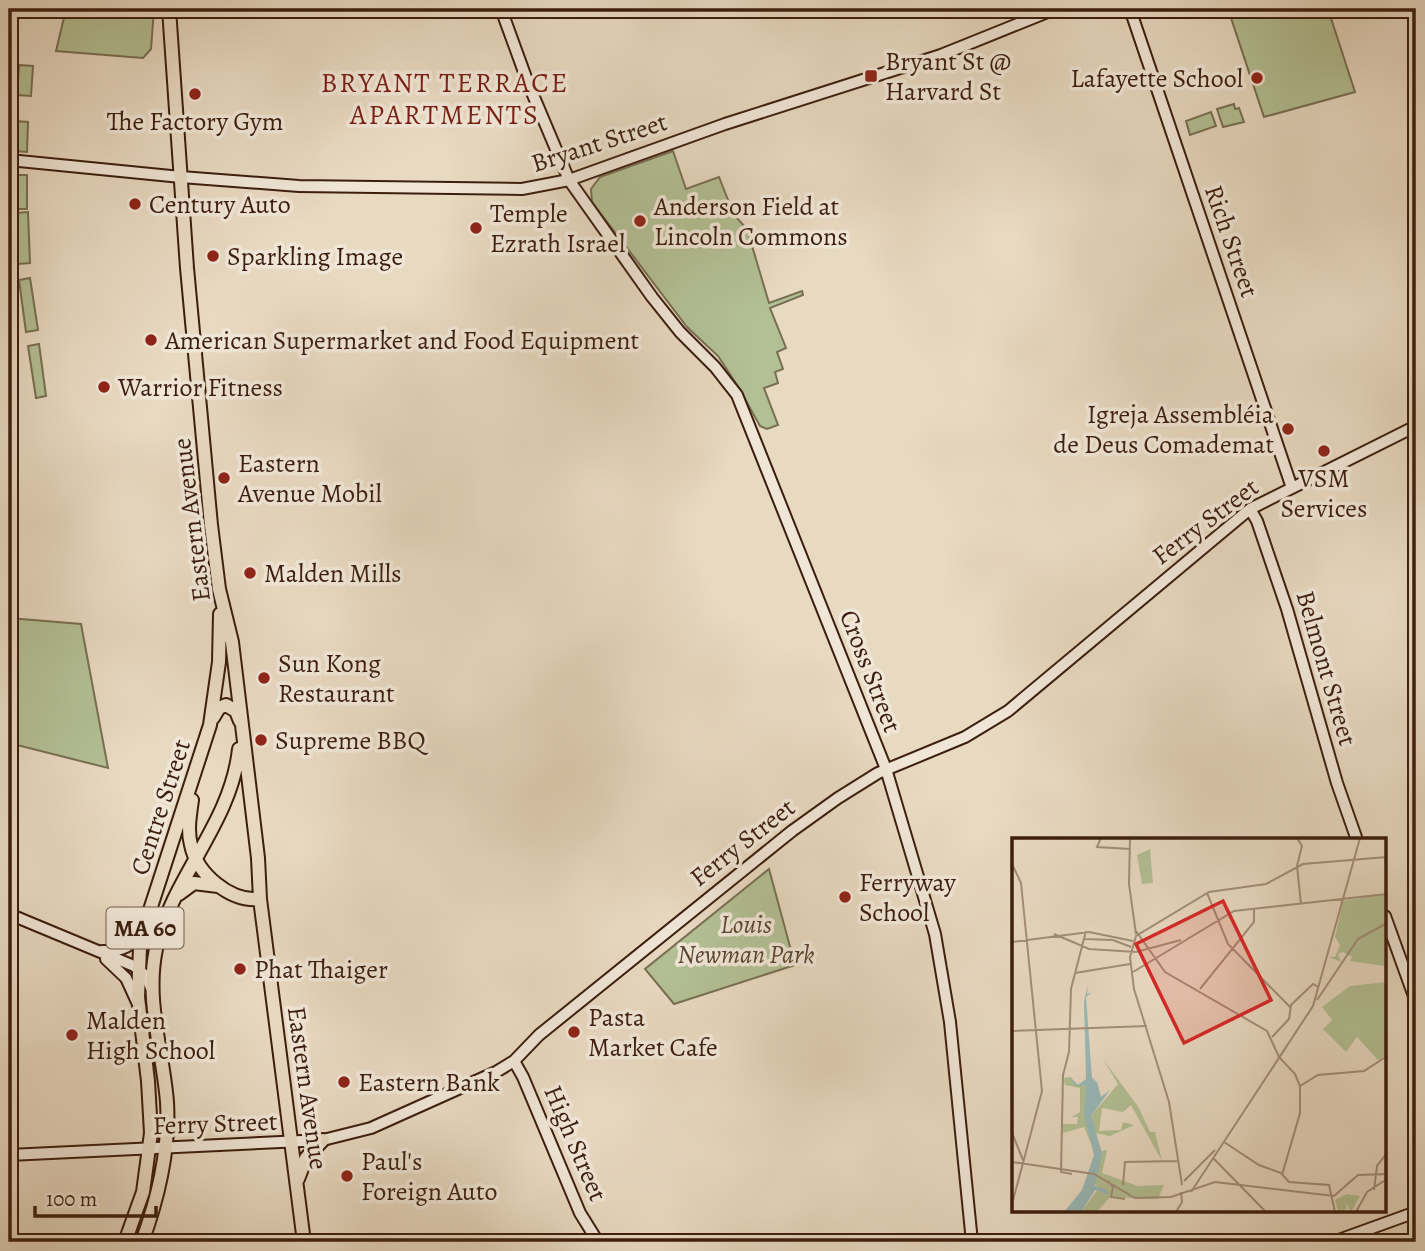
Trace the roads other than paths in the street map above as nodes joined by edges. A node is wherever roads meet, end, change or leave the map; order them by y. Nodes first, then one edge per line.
1 (169, 9) edge
2 (501, 9) edge
3 (1055, 9) edge
4 (1130, 9) edge
5 (9, 160) edge
6 (181, 177) junction
7 (569, 180) junction
8 (1416, 426) edge
9 (1292, 488) junction
10 (1250, 509) junction
11 (219, 590) junction
12 (210, 724) junction
13 (241, 728) junction
14 (886, 769) junction
15 (193, 781) junction
16 (1356, 838) edge
17 (196, 858) junction
18 (218, 886) junction
19 (173, 898) junction
20 (260, 899) junction
21 (9, 914) edge
22 (1386, 919) edge
23 (146, 922) junction
24 (89, 948) junction
25 (138, 969) junction
26 (152, 990) junction
27 (1416, 1002) edge
28 (138, 1004) junction
29 (514, 1061) junction
30 (323, 1140) junction
31 (293, 1143) junction
32 (165, 1147) junction
33 (149, 1149) junction
34 (9, 1154) edge
35 (297, 1182) junction
36 (1416, 1212) edge
37 (125, 1242) edge
38 (142, 1242) edge
39 (304, 1242) edge
40 (598, 1242) edge
41 (972, 1242) edge
42 (1333, 1242) edge

1 - 6 main road, Eastern Avenue / MA 60
2 - 7 main road, Cross Street
3 - 7 main road, Bryant Street
4 - 9 main road, Rich Street
5 - 6 main road, Bryant Street
6 - 7 main road, Bryant Street
6 - 11 main road, Eastern Avenue / MA 60
7 - 14 main road, Cross Street
8 - 9 main road, Ferry Street
9 - 10 main road, Ferry Street
10 - 14 main road, Ferry Street
10 - 16 main road, Belmont Street
11 - 12 main road, Centre Street / MA 60
11 - 13 main road, Eastern Avenue / MA 60
12 - 13 main road
12 - 15 main road, Centre Street / MA 60
13 - 17 main road, Centre Street / MA 60
13 - 20 main road, Eastern Avenue
14 - 29 main road, Ferry Street
14 - 41 main road, Cross Street
15 - 17 main road
15 - 23 main road, Centre Street / MA 60
17 - 18 main road
17 - 19 main road, Centre Street / MA 60
18 - 19 main road
18 - 20 main road
19 - 26 main road, Centre Street / MA 60
20 - 31 main road, Eastern Avenue
21 - 24 main road
22 - 27 main road
23 - 24 main road
23 - 25 main road, Centre Street / MA 60
24 - 25 main road
24 - 28 main road
25 - 26 main road
25 - 28 main road, Centre Street / MA 60
26 - 32 main road, Centre Street / MA 60
28 - 33 main road, Centre Street / MA 60
29 - 30 main road, Ferry Street
29 - 40 main road, High Street
30 - 31 main road, Ferry Street
30 - 35 main road
31 - 32 main road, Ferry Street
31 - 35 main road, Eastern Avenue
32 - 33 main road, Ferry Street
32 - 38 main road, Centre Street / MA 60
33 - 34 main road, Ferry Street
33 - 37 main road, Centre Street / MA 60
35 - 39 main road, Eastern Avenue
36 - 42 main road

